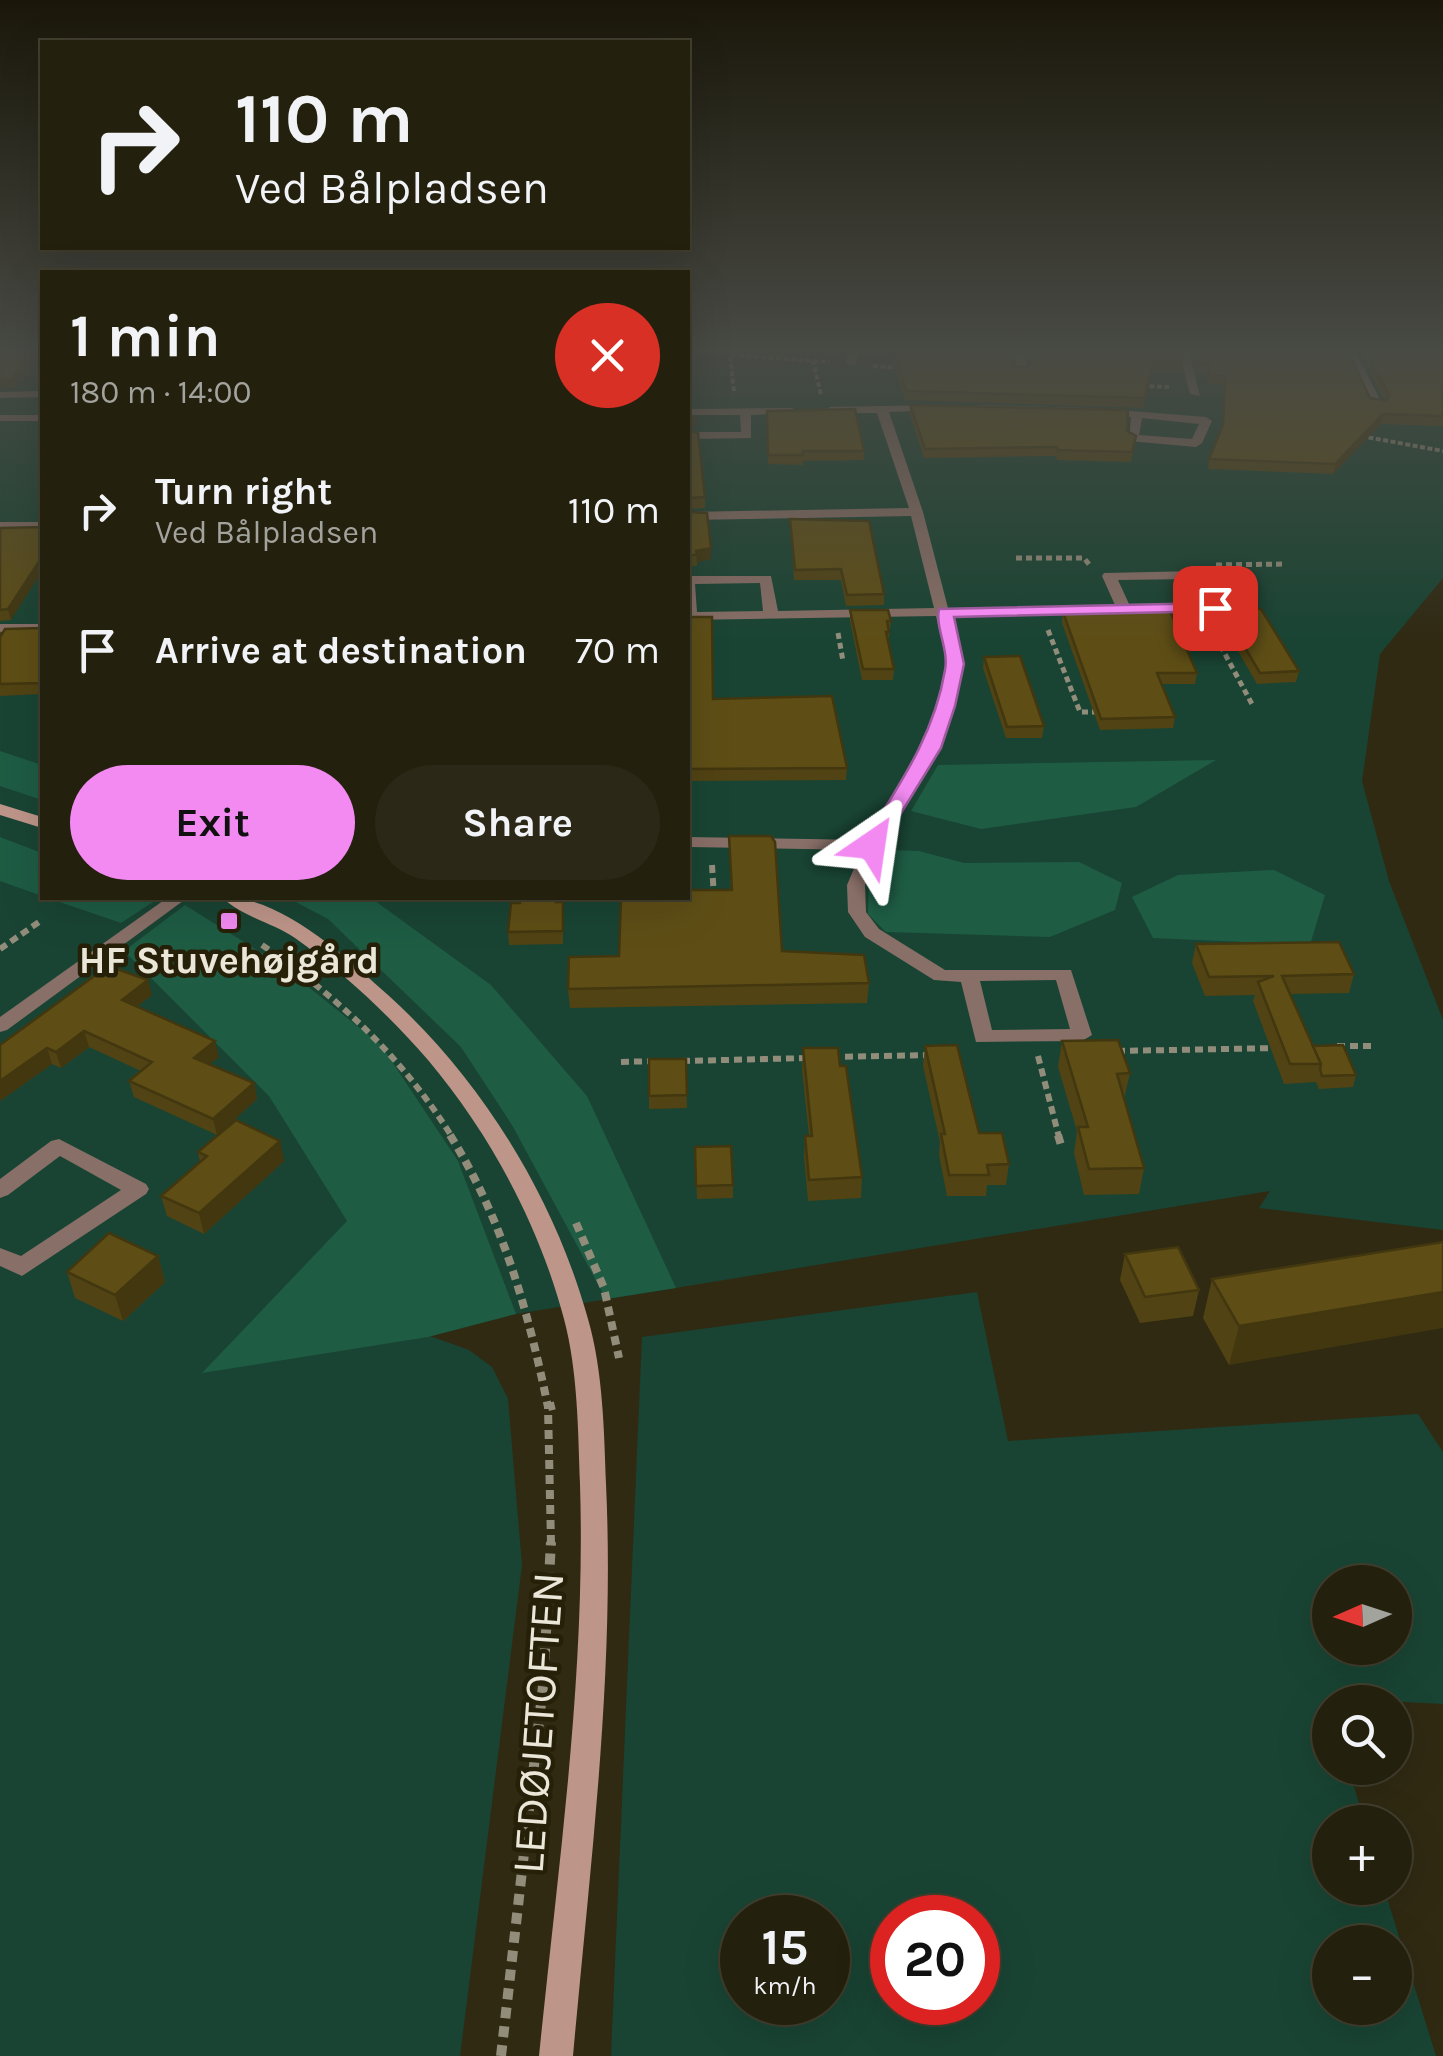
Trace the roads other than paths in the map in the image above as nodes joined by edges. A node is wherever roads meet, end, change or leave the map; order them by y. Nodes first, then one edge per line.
1 (895, 448) edge
2 (917, 512) junction
3 (690, 516) edge
4 (0, 526) edge
5 (40, 526) edge
6 (690, 580) edge
7 (1124, 609) junction
8 (945, 612) junction
9 (770, 615) junction
10 (690, 616) edge
11 (0, 628) edge
12 (40, 628) edge
13 (0, 809) edge
14 (40, 822) edge
15 (690, 842) edge
16 (872, 845) junction
17 (175, 900) edge
18 (236, 900) edge
19 (969, 976) junction
20 (0, 1026) edge
21 (0, 1190) edge
22 (0, 1256) edge
23 (556, 2056) edge

1 - 2 street
2 - 3 street
2 - 8 street
4 - 5 street
6 - 9 street
7 - 7 street
7 - 8 street
8 - 9 street
8 - 16 street
9 - 10 street
11 - 12 street
13 - 14 street
15 - 16 street
16 - 19 street
17 - 20 street
18 - 23 street, LEDØJETOFTEN
19 - 19 street
21 - 22 street

